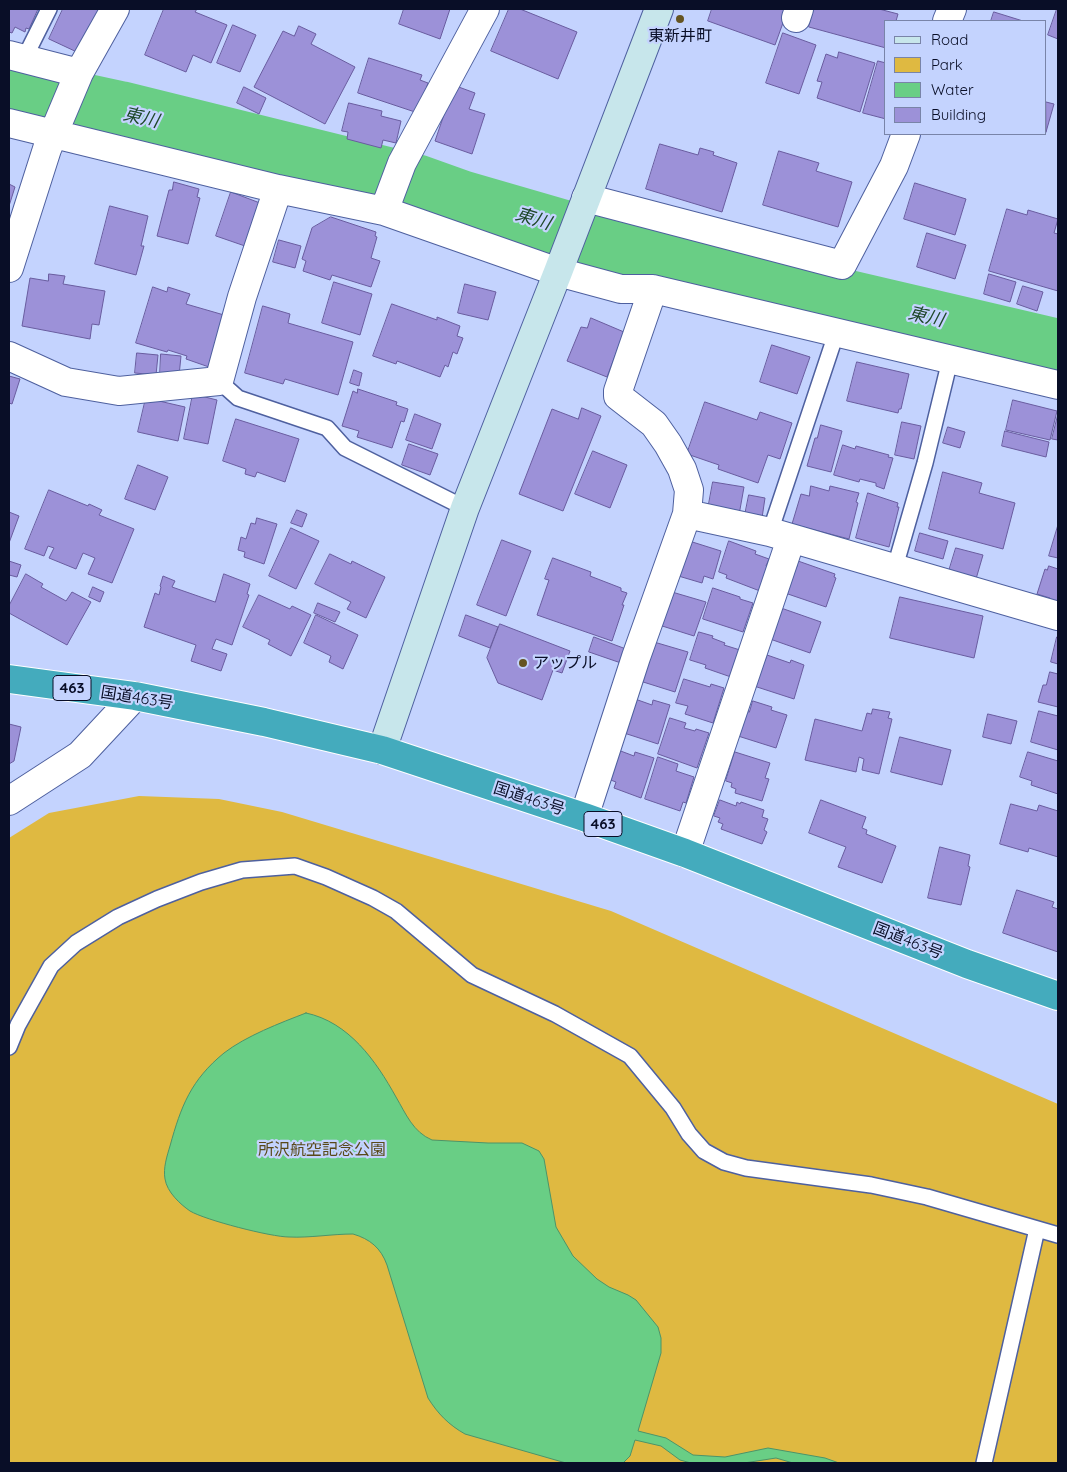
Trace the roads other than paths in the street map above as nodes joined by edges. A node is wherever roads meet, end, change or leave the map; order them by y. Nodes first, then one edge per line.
1 (49, 9) edge
2 (115, 9) edge
3 (485, 9) edge
4 (659, 9) edge
5 (16, 57) edge
6 (76, 79) junction
7 (9, 123) edge
8 (57, 127) junction
9 (906, 135) edge
10 (278, 189) junction
11 (584, 204) junction
12 (386, 206) junction
13 (563, 261) junction
14 (9, 268) edge
15 (653, 289) junction
16 (836, 334) junction
17 (9, 356) edge
18 (950, 360) junction
19 (218, 380) junction
20 (1058, 385) edge
21 (465, 508) junction
22 (687, 514) junction
23 (780, 536) junction
24 (895, 567) junction
25 (1058, 616) edge
26 (9, 680) edge
27 (135, 696) junction
28 (382, 750) junction
29 (9, 801) edge
30 (584, 817) junction
31 (685, 853) junction
32 (1058, 996) edge
33 (9, 1047) edge
34 (1037, 1229) junction
35 (1058, 1235) edge
36 (984, 1463) edge

1 - 5 lane
2 - 6 street
3 - 12 street
4 - 11 street
5 - 6 street
6 - 8 street
7 - 8 street
8 - 10 street
8 - 14 street
9 - 11 street
10 - 12 street
10 - 19 street
11 - 13 street
12 - 13 street
13 - 15 street
13 - 21 street
15 - 16 street
15 - 22 street
16 - 18 street
16 - 23 lane
17 - 19 street
18 - 20 street
18 - 24 lane
19 - 21 lane
21 - 28 street
22 - 23 street
22 - 30 street
23 - 24 street
23 - 31 street
24 - 25 street
26 - 27 highway, 国道463号 / 463
27 - 28 highway, 国道463号 / 463
27 - 29 street
28 - 30 highway, 国道463号 / 463
30 - 31 highway, 国道463号 / 463
31 - 32 highway, 国道463号 / 463
33 - 34 lane
34 - 35 lane
34 - 36 lane

